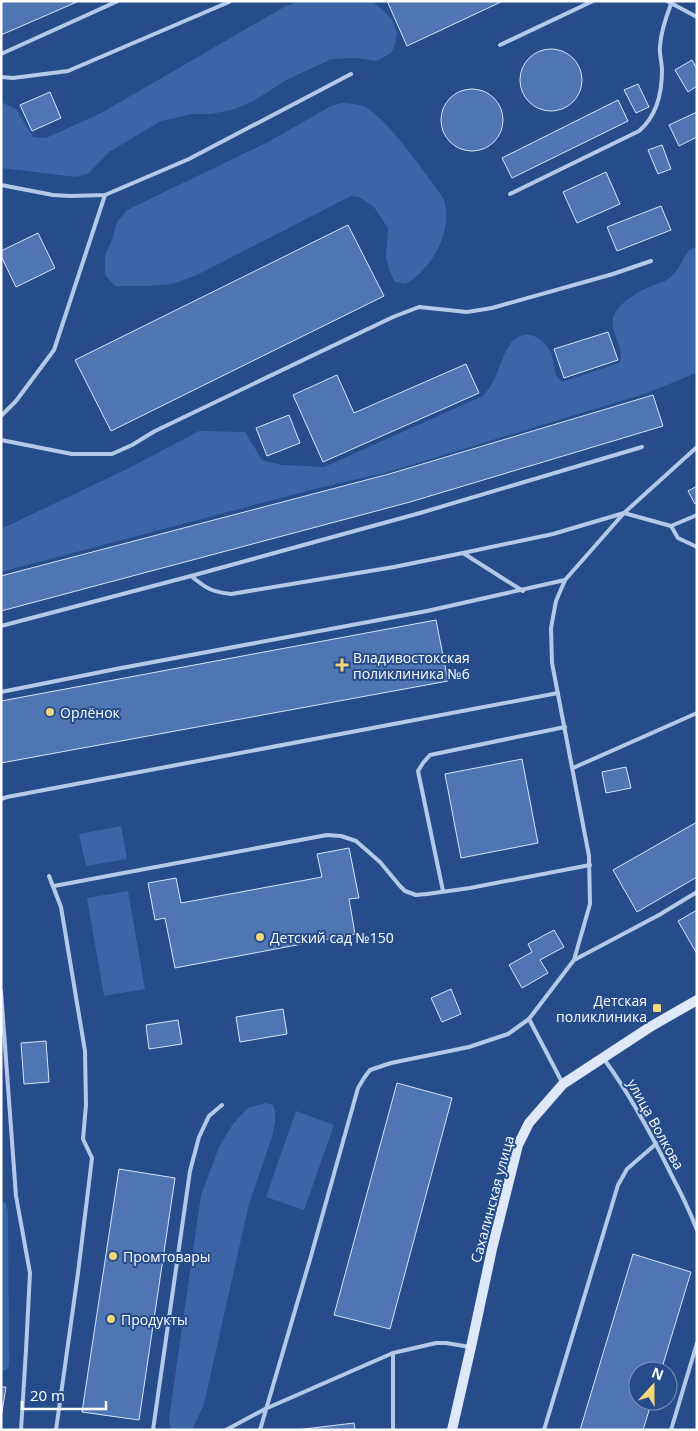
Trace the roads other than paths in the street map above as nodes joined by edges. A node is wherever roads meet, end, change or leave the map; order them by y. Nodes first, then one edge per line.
1 (118, 1) edge
2 (593, 1) edge
3 (229, 2) edge
4 (669, 3) edge
5 (697, 16) edge
6 (500, 45) dead end
7 (1, 54) edge
8 (351, 74) dead end
9 (1, 77) edge
10 (1, 185) edge
11 (510, 194) dead end
12 (105, 195) junction
13 (651, 261) dead end
14 (1, 416) edge
15 (1, 440) edge
16 (642, 447) dead end
17 (697, 447) edge
18 (624, 513) junction
19 (697, 514) edge
20 (670, 526) junction
21 (697, 547) edge
22 (463, 553) junction
23 (190, 576) junction
24 (565, 580) junction
25 (523, 591) junction
26 (1, 626) edge
27 (1, 692) edge
28 (558, 693) junction
29 (697, 713) edge
30 (565, 727) junction
31 (573, 768) junction
32 (1, 799) edge
33 (590, 865) junction
34 (49, 876) dead end
35 (54, 886) junction
36 (443, 891) junction
37 (697, 892) edge
38 (574, 960) junction
39 (1, 992) edge
40 (697, 1000) edge
41 (529, 1019) junction
42 (604, 1058) junction
43 (563, 1084) junction
44 (222, 1105) dead end
45 (657, 1143) junction
46 (697, 1230) edge
47 (697, 1343) edge
48 (471, 1347) junction
49 (393, 1353) junction
50 (265, 1409) junction
51 (21, 1430) edge
52 (56, 1430) edge
53 (153, 1430) edge
54 (226, 1430) edge
55 (260, 1430) edge
56 (393, 1430) edge
57 (452, 1430) edge
58 (544, 1430) edge
59 (672, 1430) edge

1 - 7 lane
2 - 6 lane
3 - 9 lane
4 - 5 lane
4 - 11 lane
8 - 12 lane
10 - 12 lane
12 - 14 lane
13 - 15 lane
16 - 23 lane
17 - 18 lane
18 - 20 lane
18 - 22 lane
18 - 24 lane
19 - 20 lane
20 - 21 lane
22 - 23 lane
22 - 25 lane
23 - 26 lane
24 - 25 lane
24 - 28 lane
25 - 27 lane
28 - 30 lane
28 - 32 lane
29 - 31 lane
30 - 31 lane
30 - 36 lane
31 - 33 lane
33 - 36 lane
33 - 38 lane
34 - 35 lane
35 - 36 lane
35 - 52 lane
37 - 38 lane
38 - 41 lane
39 - 51 lane
40 - 42 main road, Сахалинская улица
41 - 43 lane
41 - 50 lane
42 - 43 main road, Сахалинская улица
42 - 45 lane, улица Волкова
43 - 48 main road, Сахалинская улица
44 - 53 lane
45 - 46 lane, улица Волкова
45 - 58 lane
47 - 59 lane
48 - 49 lane
48 - 57 main road, Сахалинская улица
49 - 50 lane
49 - 56 lane
50 - 54 lane
50 - 55 lane

